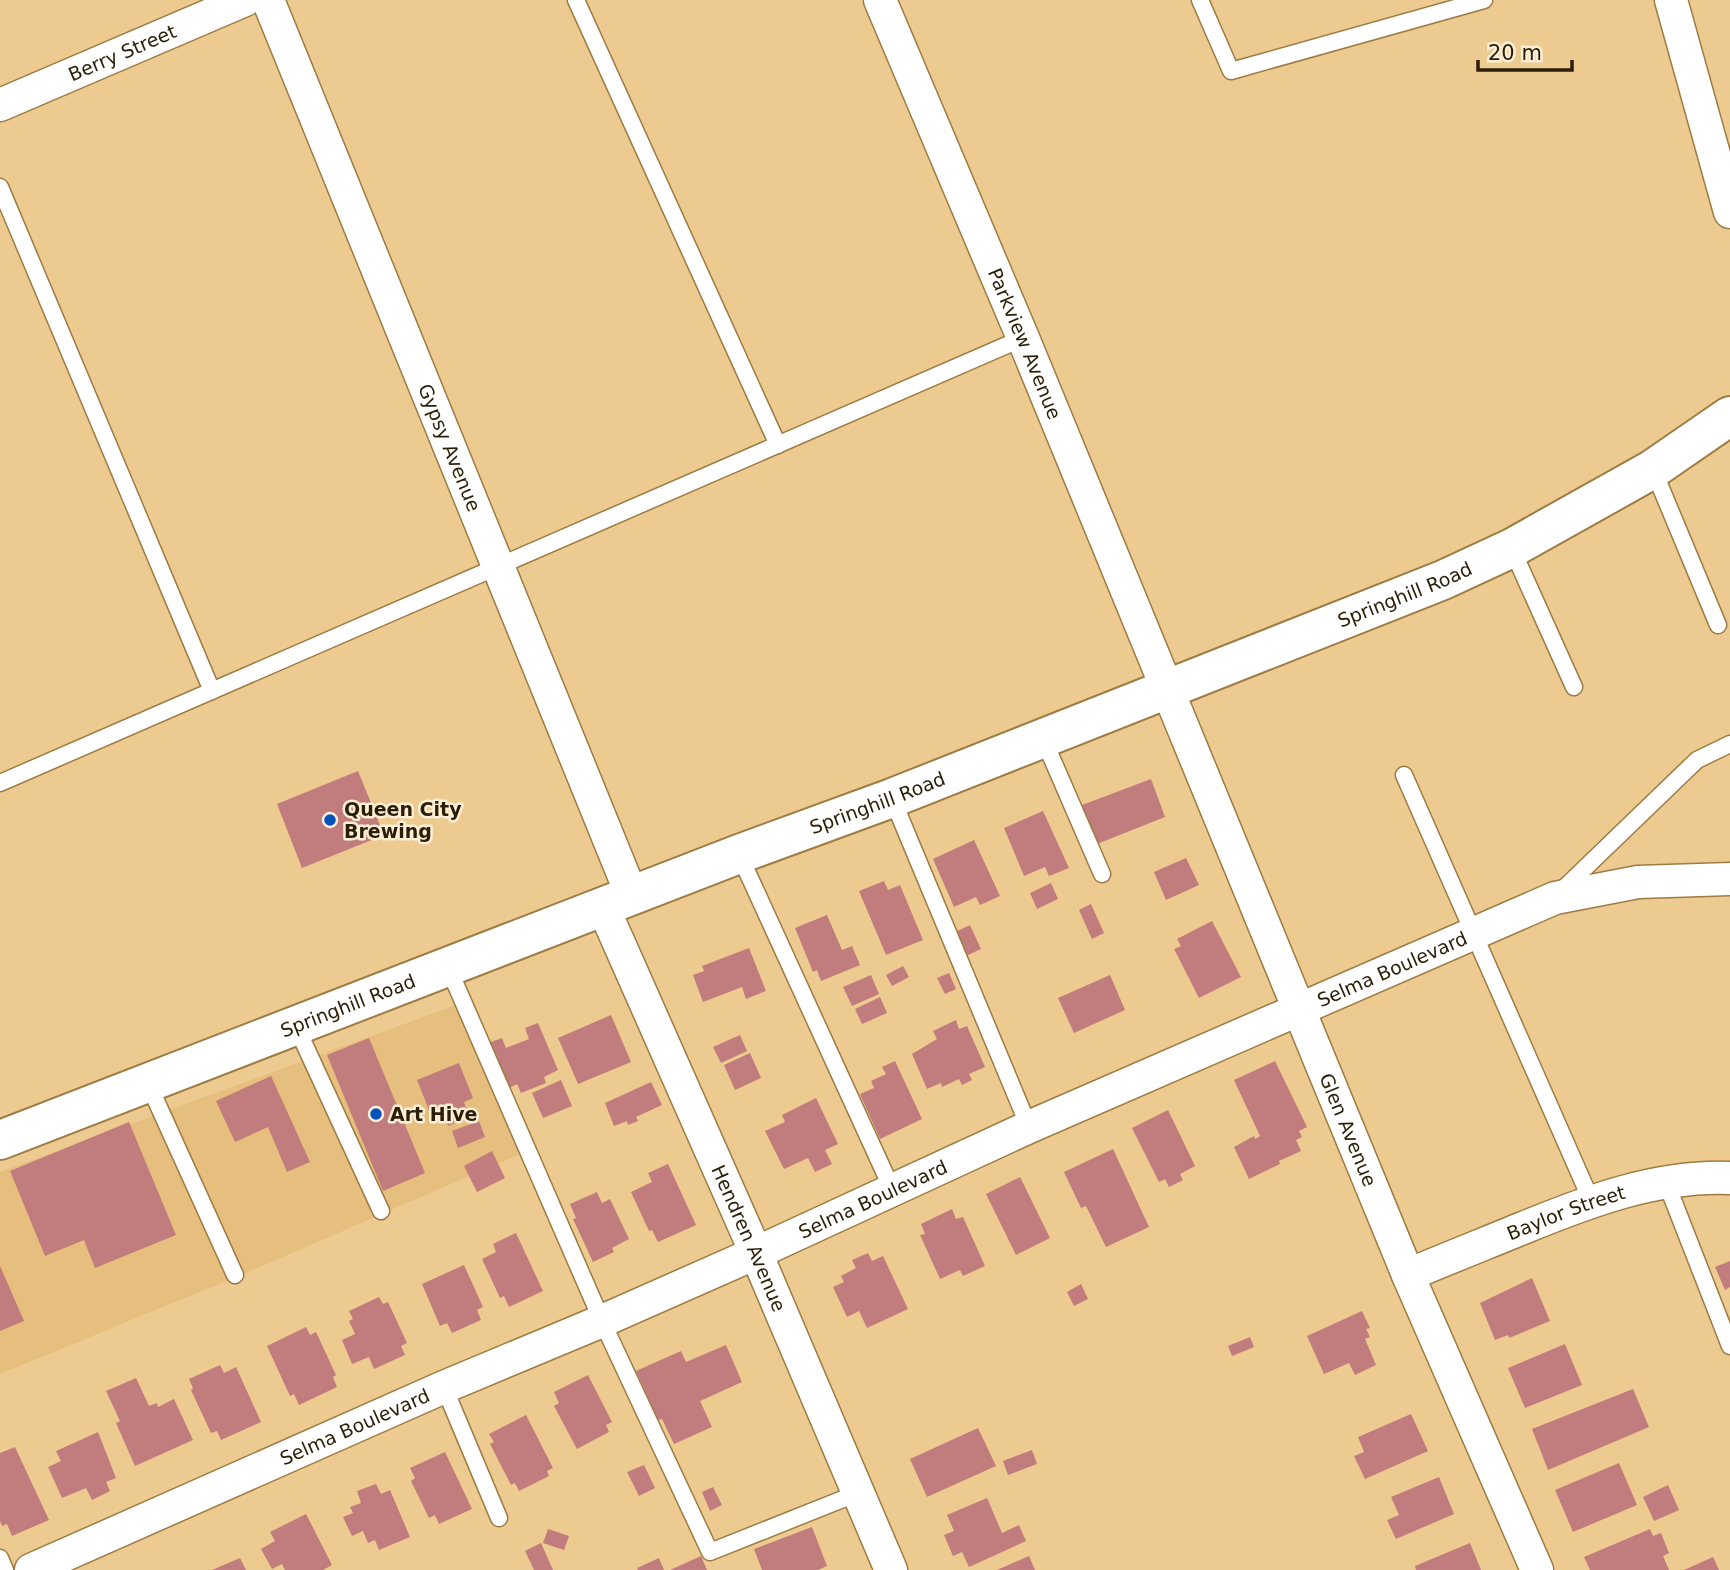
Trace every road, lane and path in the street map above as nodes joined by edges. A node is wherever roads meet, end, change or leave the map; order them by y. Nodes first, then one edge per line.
1 (245, 0) edge
2 (268, 0) edge
3 (576, 0) edge
4 (880, 0) edge
5 (1200, 0) edge
6 (1484, 0) edge
7 (1671, 0) edge
8 (0, 105) edge
9 (0, 187) edge
10 (1730, 212) edge
11 (1023, 338) junction
12 (1730, 416) edge
13 (778, 445) junction
14 (1653, 469) junction
15 (1512, 548) junction
16 (499, 566) junction
17 (1718, 625) dead end
18 (1574, 687) dead end
19 (1166, 689) junction
20 (212, 691) junction
21 (1043, 738) junction
22 (1730, 744) edge
23 (1404, 775) dead end
24 (0, 783) edge
25 (892, 798) junction
26 (739, 854) junction
27 (1102, 874) dead end
28 (1730, 879) edge
29 (1555, 898) junction
30 (617, 901) junction
31 (1472, 933) junction
32 (448, 967) junction
33 (1298, 1008) junction
34 (295, 1026) junction
35 (148, 1083) junction
36 (1029, 1127) junction
37 (0, 1140) edge
38 (1730, 1178) edge
39 (1666, 1182) junction
40 (892, 1189) junction
41 (1591, 1200) junction
42 (381, 1211) dead end
43 (756, 1253) junction
44 (235, 1275) dead end
45 (1408, 1275) junction
46 (602, 1321) junction
47 (1730, 1346) edge
48 (444, 1387) junction
49 (858, 1493) junction
50 (499, 1518) dead end
51 (0, 1558) edge
52 (5, 1570) edge
53 (31, 1570) edge
54 (891, 1570) edge
55 (1536, 1570) edge

1 - 8 street, Berry Street
2 - 16 street, Gypsy Avenue
3 - 13 lane
4 - 11 street, Parkview Avenue
5 - 6 lane
7 - 10 street
9 - 20 lane
11 - 13 lane
11 - 19 street, Parkview Avenue
12 - 14 street, Springhill Road
13 - 16 lane
14 - 15 street, Springhill Road
14 - 17 lane
15 - 18 lane
15 - 19 street, Springhill Road
16 - 20 lane
16 - 30 street, Gypsy Avenue
19 - 21 street, Springhill Road
19 - 33 street, Glen Avenue
20 - 24 lane
21 - 25 street, Springhill Road
21 - 27 lane
22 - 29 lane
23 - 31 lane
25 - 26 street, Springhill Road
25 - 36 lane
26 - 30 street, Springhill Road
26 - 40 lane
28 - 29 street, Selma Boulevard
29 - 31 street, Selma Boulevard
30 - 32 street, Springhill Road
30 - 43 street, Hendren Avenue
31 - 33 street, Selma Boulevard
31 - 41 lane
32 - 34 street, Springhill Road
32 - 46 lane
33 - 36 street, Selma Boulevard
33 - 45 street, Glen Avenue
34 - 35 street, Springhill Road
34 - 42 lane
35 - 37 street, Springhill Road
35 - 44 lane
36 - 40 street, Selma Boulevard
38 - 39 street, Baylor Street
39 - 41 street, Baylor Street
39 - 47 lane
40 - 43 street, Selma Boulevard
41 - 45 street, Baylor Street
43 - 46 street, Selma Boulevard
43 - 49 street, Hendren Avenue
45 - 55 street, Glen Avenue
46 - 48 street, Selma Boulevard
46 - 49 lane
48 - 50 lane
48 - 53 street, Selma Boulevard
49 - 54 street, Hendren Avenue
51 - 52 lane

